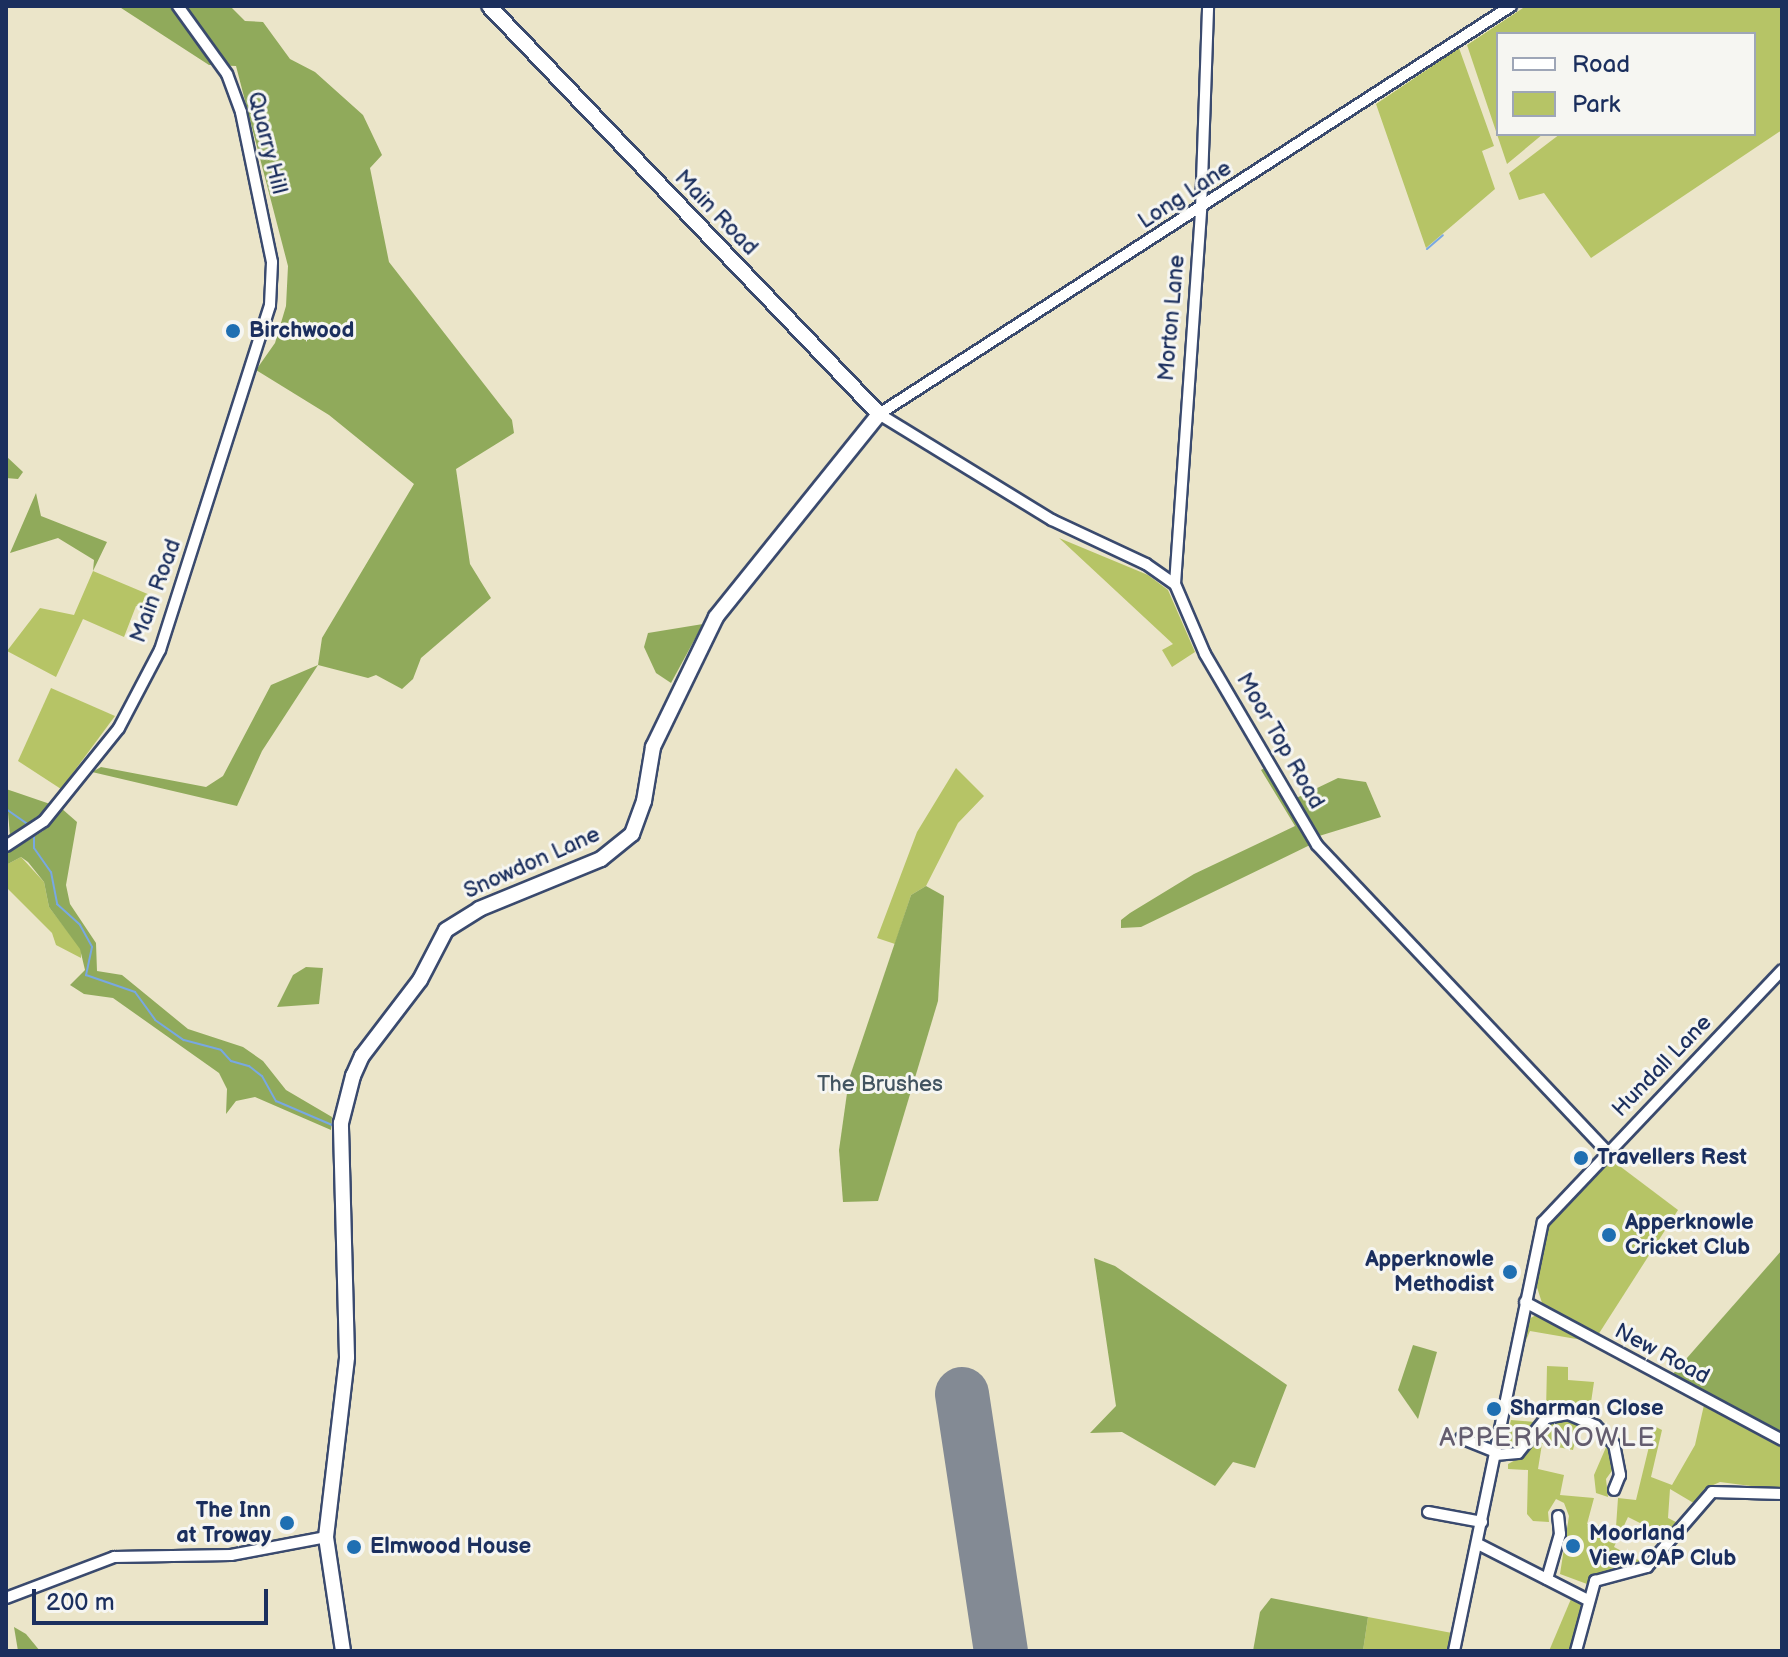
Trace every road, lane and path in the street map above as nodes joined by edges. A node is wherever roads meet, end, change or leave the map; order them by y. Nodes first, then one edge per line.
1 (178, 6) edge
2 (489, 6) edge
3 (1208, 6) edge
4 (1511, 6) edge
5 (1201, 210) junction
6 (270, 305) joint
7 (879, 414) junction
8 (1175, 584) junction
9 (6, 846) edge
10 (1782, 970) edge
11 (1607, 1152) junction
12 (1525, 1302) junction
13 (1461, 1438) dead end
14 (1782, 1440) edge
15 (1495, 1453) junction
16 (1613, 1485) dead end
17 (1782, 1494) edge
18 (1428, 1512) dead end
19 (1558, 1516) dead end
20 (1482, 1522) junction
21 (326, 1537) junction
22 (1478, 1544) junction
23 (1547, 1579) junction
24 (6, 1598) edge
25 (1586, 1599) junction
26 (343, 1651) edge
27 (1454, 1651) edge
28 (1576, 1651) edge

1 - 6 street, Quarry Hill
2 - 7 main road, Main Road
3 - 5 street, Morton Lane
4 - 5 street, Long Lane
5 - 7 street, Long Lane
5 - 8 street, Morton Lane
6 - 9 street, Main Road
7 - 8 street
7 - 21 main road, Snowdon Lane
8 - 11 street, Moor Top Road
10 - 11 street, Hundall Lane
11 - 12 street, Hundall Lane
12 - 14 street, New Road
12 - 15 street, Hundall Lane
13 - 15 street
15 - 16 street
15 - 20 street, Hundall Lane
17 - 25 street
18 - 20 street
19 - 23 street
20 - 22 street, Hundall Lane
21 - 24 street
21 - 26 main road, Snowdon Lane
22 - 23 street
22 - 27 street, Hundall Lane
23 - 25 street
25 - 28 street

